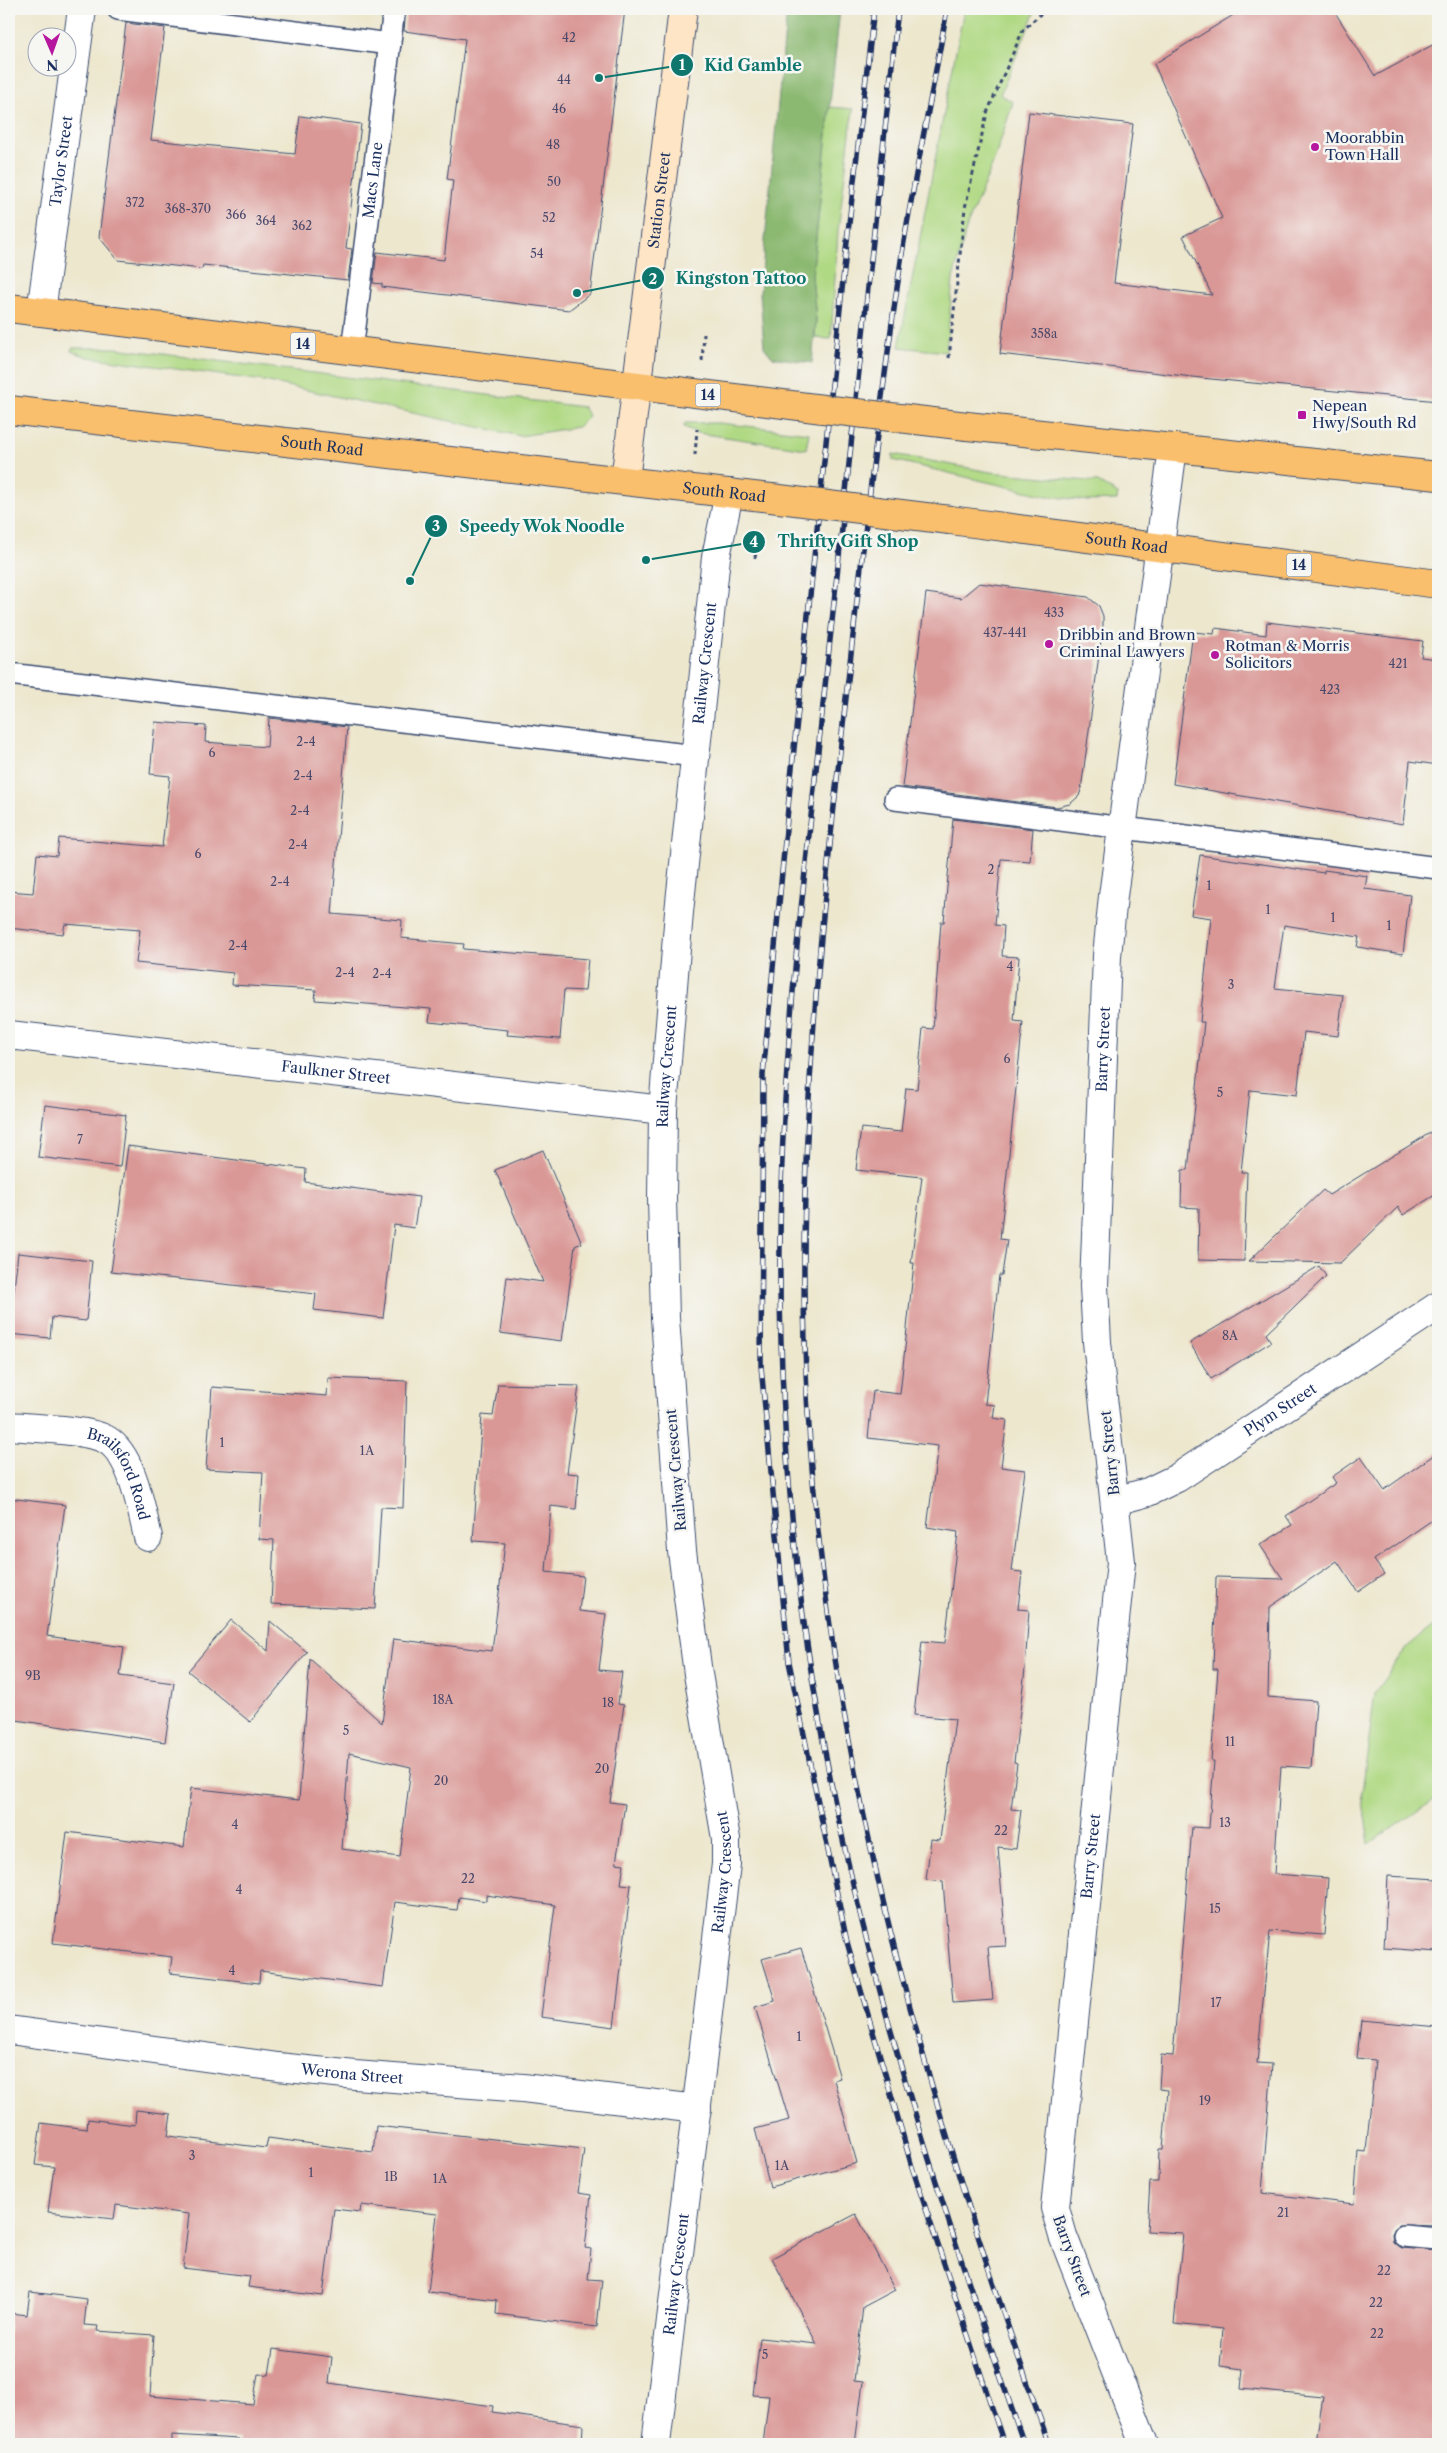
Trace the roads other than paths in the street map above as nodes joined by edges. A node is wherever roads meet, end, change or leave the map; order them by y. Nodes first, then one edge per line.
1 (82, 9) edge
2 (118, 9) edge
3 (394, 9) edge
4 (683, 9) edge
5 (390, 44) junction
6 (9, 308) edge
7 (41, 312) junction
8 (352, 351) junction
9 (638, 386) junction
10 (9, 410) edge
11 (1173, 448) junction
12 (1438, 476) edge
13 (626, 480) junction
14 (729, 493) junction
15 (1160, 546) junction
16 (1438, 584) edge
17 (9, 674) edge
18 (695, 756) junction
19 (895, 799) dead end
20 (1122, 827) junction
21 (1438, 868) edge
22 (9, 1035) edge
23 (663, 1110) junction
24 (1438, 1306) edge
25 (9, 1426) edge
26 (1115, 1501) junction
27 (148, 1537) dead end
28 (9, 2030) edge
29 (697, 2109) junction
30 (1404, 2236) dead end
31 (1438, 2239) edge
32 (656, 2444) edge
33 (1144, 2444) edge

1 - 7 street, Taylor Street
2 - 5 lane
3 - 5 lane, Macs Lane
4 - 9 main road, Station Street
5 - 8 lane, Macs Lane
6 - 7 highway, 14
7 - 8 highway, 14
8 - 9 highway, 14
9 - 11 highway, 14, bridge
9 - 13 main road, Station Street
10 - 13 highway, South Road / 14
11 - 12 highway, 14
11 - 15 street, Barry Street
13 - 14 highway, South Road / 14
14 - 15 highway, South Road / 14, bridge
14 - 18 street, Railway Crescent
15 - 16 highway, South Road / 14
15 - 20 street, Barry Street
17 - 18 lane
18 - 23 street, Railway Crescent
19 - 20 lane
20 - 21 lane
20 - 26 street, Barry Street
22 - 23 street, Faulkner Street
23 - 29 street, Railway Crescent
24 - 26 street, Plym Street
25 - 27 street, Brailsford Road
26 - 33 street, Barry Street
28 - 29 street, Werona Street
29 - 32 street, Railway Crescent
30 - 31 lane

